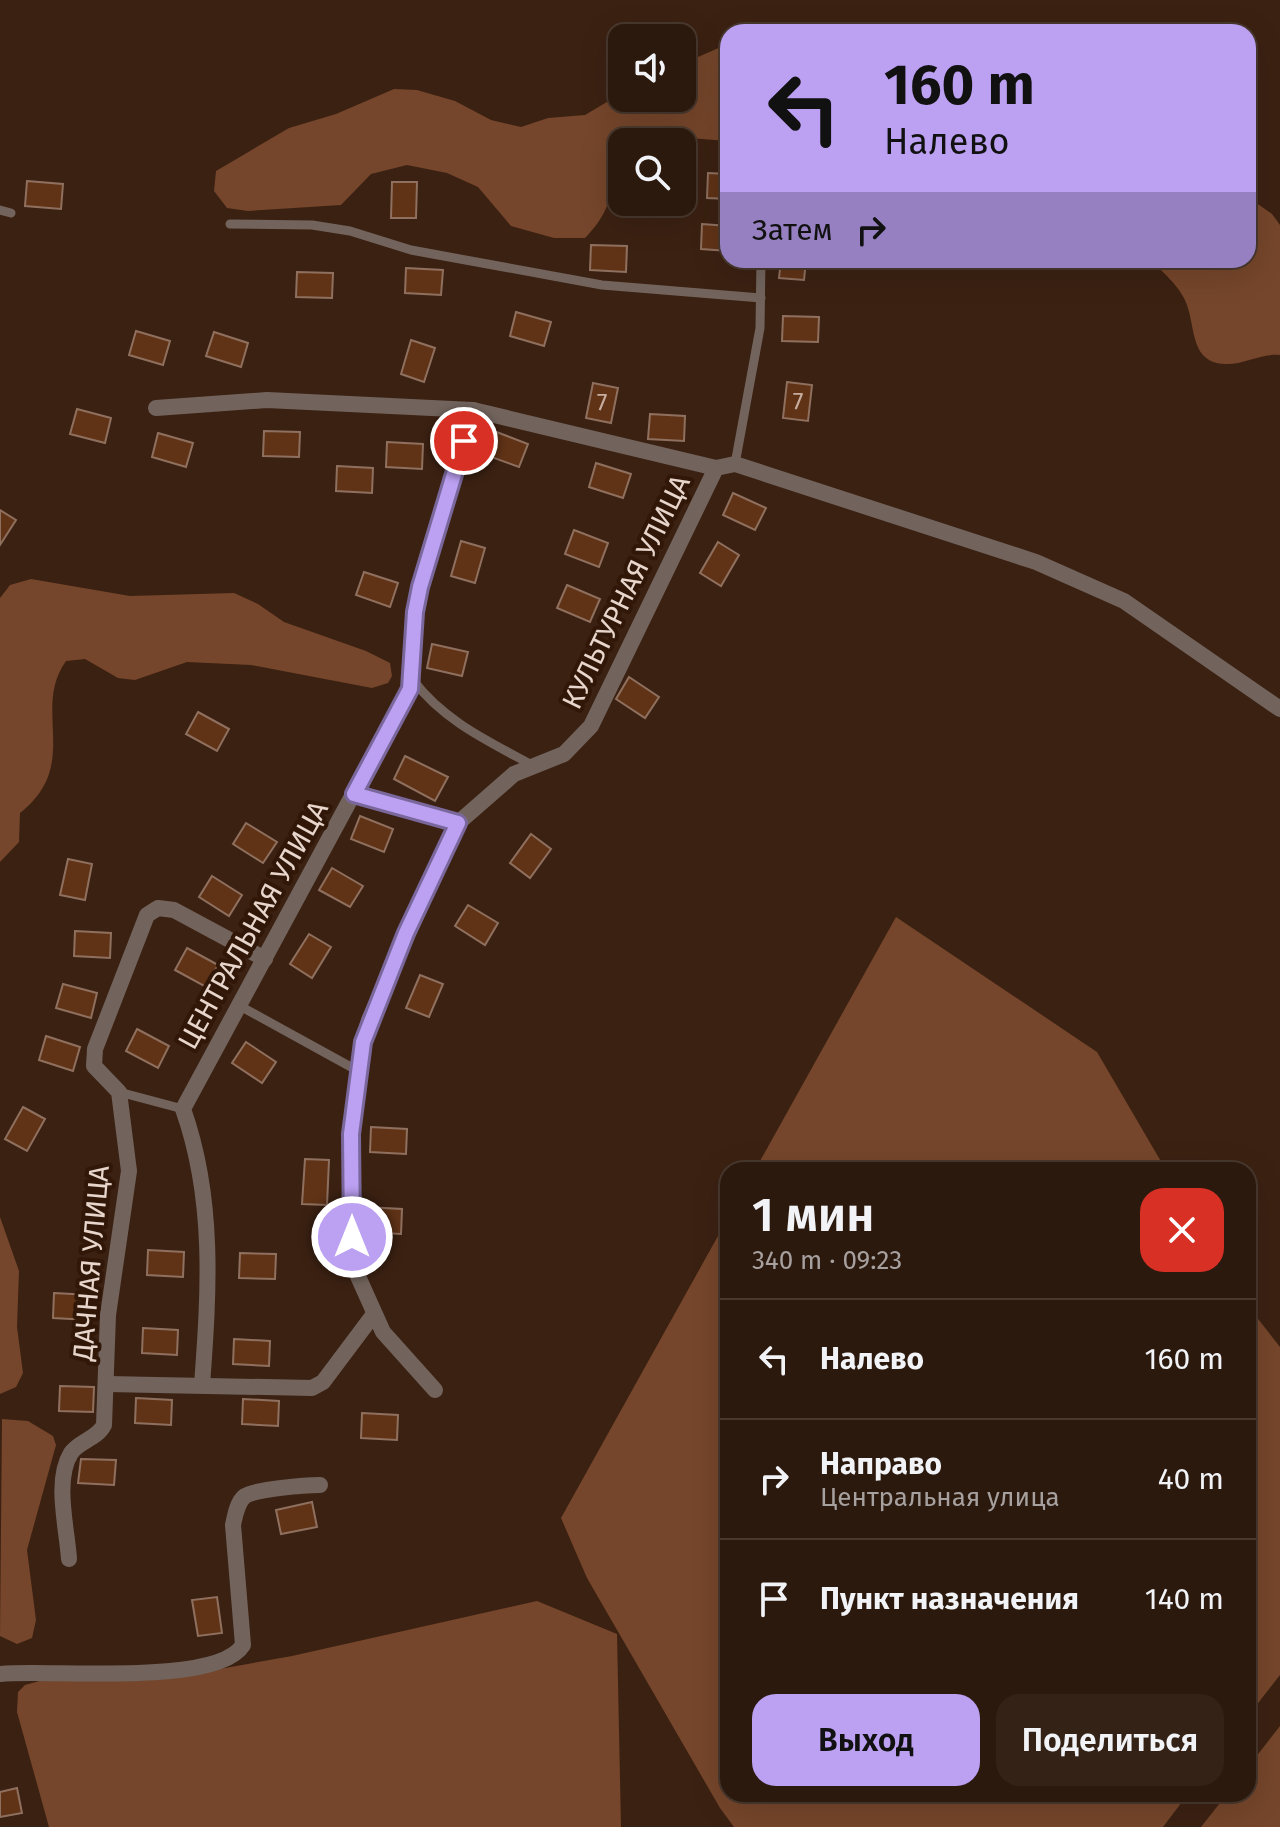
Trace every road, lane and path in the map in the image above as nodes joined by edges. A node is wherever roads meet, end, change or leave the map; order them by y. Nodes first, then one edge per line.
1 (0, 210) edge
2 (11, 213) dead end
3 (230, 224) dead end
4 (761, 268) edge
5 (761, 298) junction
6 (156, 408) dead end
7 (473, 410) junction
8 (735, 464) junction
9 (716, 468) junction
10 (412, 679) junction
11 (1280, 709) edge
12 (532, 765) junction
13 (354, 794) junction
14 (458, 823) junction
15 (265, 959) junction
16 (240, 1006) junction
17 (360, 1072) junction
18 (119, 1092) junction
19 (183, 1109) junction
20 (374, 1314) junction
21 (107, 1384) junction
22 (202, 1385) junction
23 (435, 1390) dead end
24 (320, 1485) dead end
25 (69, 1559) dead end
26 (0, 1674) edge

1 - 2 lane
3 - 5 lane
4 - 5 lane
5 - 8 lane
6 - 7 street
7 - 9 street
7 - 10 street, ЦЕНТРАЛЬНАЯ УЛИЦА
8 - 9 street
8 - 11 street
9 - 12 street, КУЛЬТУРНАЯ УЛИЦА
10 - 12 lane
10 - 13 street, ЦЕНТРАЛЬНАЯ УЛИЦА
12 - 14 street, КУЛЬТУРНАЯ УЛИЦА
13 - 14 lane
13 - 15 street, ЦЕНТРАЛЬНАЯ УЛИЦА
14 - 17 street, КУЛЬТУРНАЯ УЛИЦА
15 - 16 street, ЦЕНТРАЛЬНАЯ УЛИЦА
15 - 18 street
16 - 17 lane
16 - 19 street, ЦЕНТРАЛЬНАЯ УЛИЦА
17 - 20 street, КУЛЬТУРНАЯ УЛИЦА
18 - 19 lane
18 - 21 street, ДАЧНАЯ УЛИЦА
19 - 22 street
20 - 22 street
20 - 23 street, КУЛЬТУРНАЯ УЛИЦА
21 - 22 street
21 - 25 street, ДАЧНАЯ УЛИЦА
24 - 26 street

